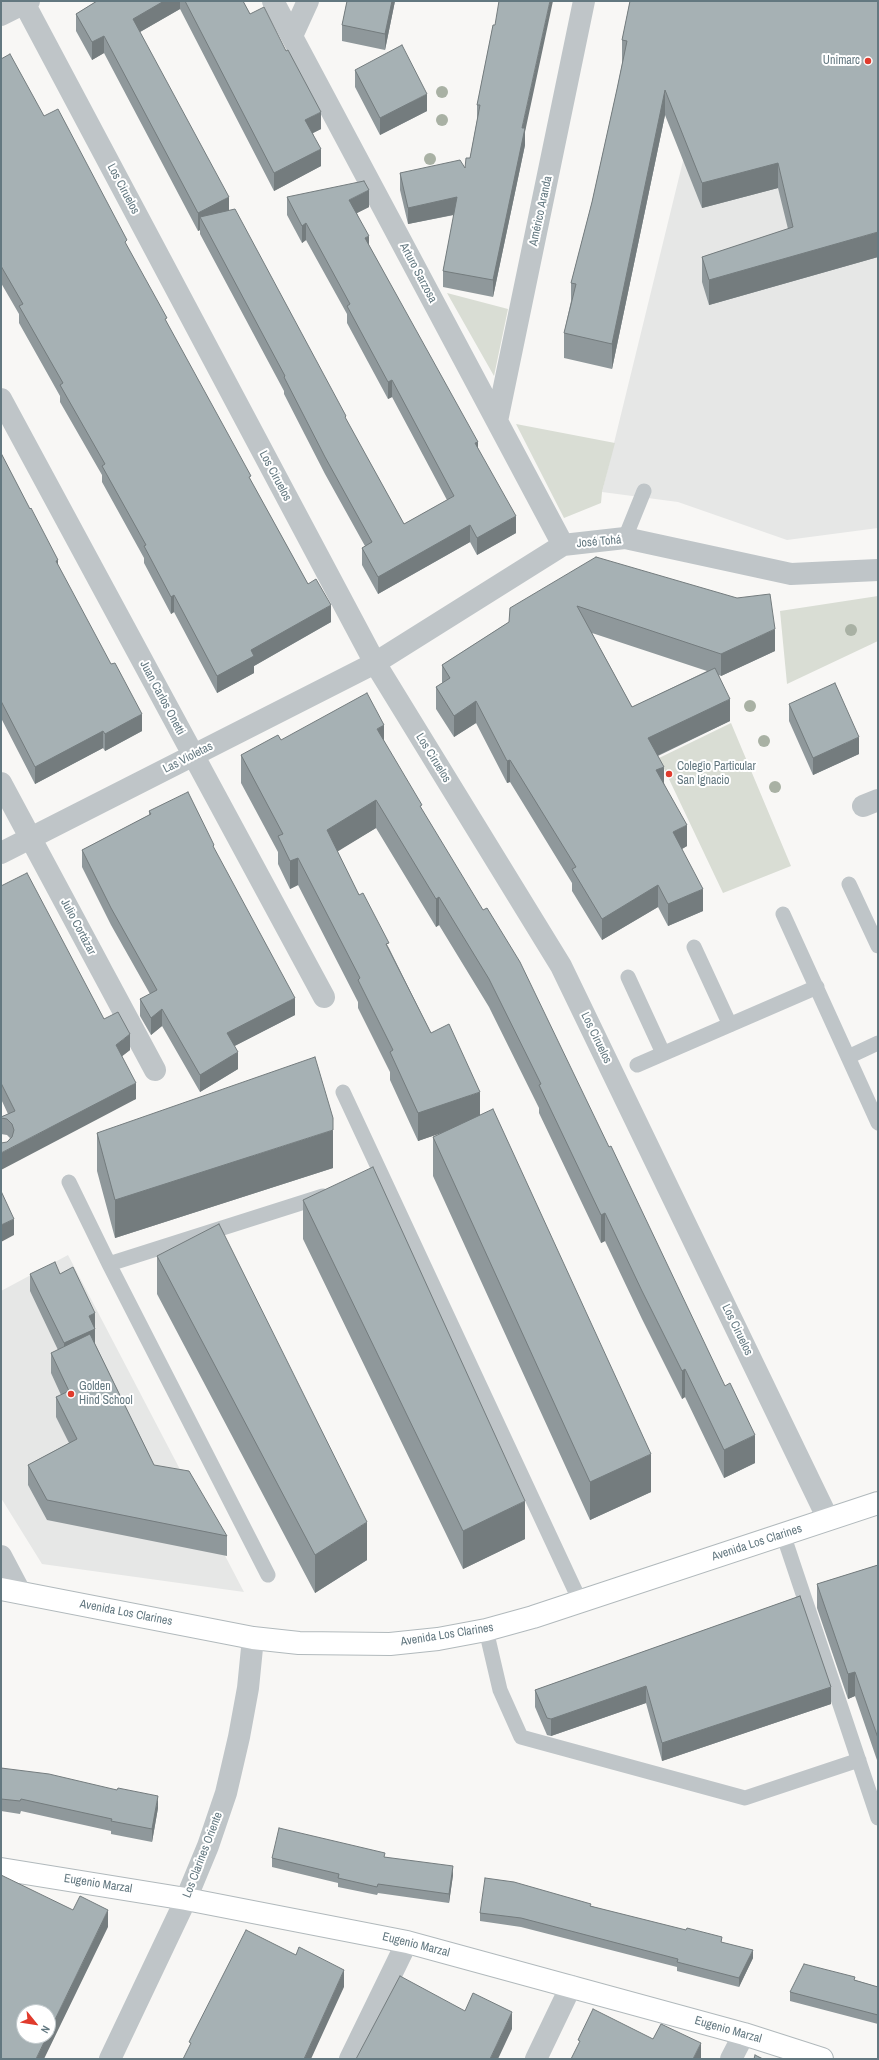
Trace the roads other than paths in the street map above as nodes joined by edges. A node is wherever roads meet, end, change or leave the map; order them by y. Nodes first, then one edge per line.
1 (273, 1) edge
2 (308, 1) edge
3 (584, 1) edge
4 (25, 2) edge
5 (1, 15) edge
6 (292, 36) junction
7 (1, 399) edge
8 (497, 421) junction
9 (644, 491) dead end
10 (625, 538) junction
11 (563, 545) junction
12 (878, 570) edge
13 (375, 663) junction
14 (193, 755) junction
15 (1, 783) edge
16 (30, 838) junction
17 (1, 853) edge
18 (849, 884) dead end
19 (783, 914) dead end
20 (878, 946) edge
21 (694, 947) dead end
22 (628, 977) dead end
23 (817, 987) junction
24 (324, 997) dead end
25 (730, 1025) junction
26 (878, 1044) edge
27 (663, 1053) junction
28 (848, 1057) junction
29 (637, 1064) dead end
30 (155, 1070) dead end
31 (343, 1092) dead end
32 (878, 1122) edge
33 (383, 1177) junction
34 (69, 1182) dead end
35 (368, 1182) edge
36 (337, 1192) edge
37 (109, 1264) junction
38 (878, 1503) edge
39 (828, 1519) junction
40 (783, 1534) junction
41 (1, 1556) edge
42 (268, 1575) dead end
43 (11, 1591) edge
44 (580, 1601) junction
45 (486, 1630) junction
46 (253, 1638) junction
47 (859, 1760) junction
48 (878, 1818) edge
49 (1, 1868) edge
50 (186, 1899) junction
51 (407, 1942) junction
52 (571, 1986) junction
53 (744, 2034) junction
54 (110, 2059) edge
55 (350, 2059) edge
56 (536, 2059) edge
57 (732, 2059) edge
58 (822, 2059) edge

1 - 6 street, Arturo Sarzosa
2 - 6 street
3 - 8 street, Américo Aranda
4 - 5 street
4 - 13 street, Los Ciruelos
6 - 8 street, Arturo Sarzosa
7 - 14 street, Juan Carlos Onetti
8 - 11 street, Arturo Sarzosa
9 - 10 lane
10 - 11 street, José Tohá
10 - 12 street, José Tohá
11 - 13 street, José Tohá
13 - 14 street, Las Violetas
13 - 39 street, Los Ciruelos
14 - 16 street, Las Violetas
14 - 24 street, Juan Carlos Onetti
15 - 16 street, Julio Cortázar
16 - 17 street, Las Violetas
16 - 30 street, Julio Cortázar
18 - 20 lane
19 - 23 lane
21 - 25 lane
22 - 27 lane
23 - 25 lane
23 - 28 lane
25 - 27 lane
26 - 28 lane
27 - 29 lane
28 - 32 lane
31 - 33 lane
33 - 35 lane
33 - 44 lane
34 - 37 lane
36 - 37 lane
37 - 42 lane
38 - 39 main road, Avenida Los Clarines
39 - 40 main road, Avenida Los Clarines
40 - 44 main road, Avenida Los Clarines
40 - 47 lane
41 - 43 street
43 - 46 main road, Avenida Los Clarines
44 - 45 main road, Avenida Los Clarines
45 - 46 main road, Avenida Los Clarines
45 - 47 lane
46 - 50 street, Los Clarines Oriente
47 - 48 lane
49 - 50 main road, Eugenio Marzal
50 - 51 main road, Eugenio Marzal
50 - 54 street, Los Clarines Oriente
51 - 52 main road, Eugenio Marzal
51 - 55 street
52 - 53 main road, Eugenio Marzal
52 - 56 street
53 - 57 street
53 - 58 main road, Eugenio Marzal

